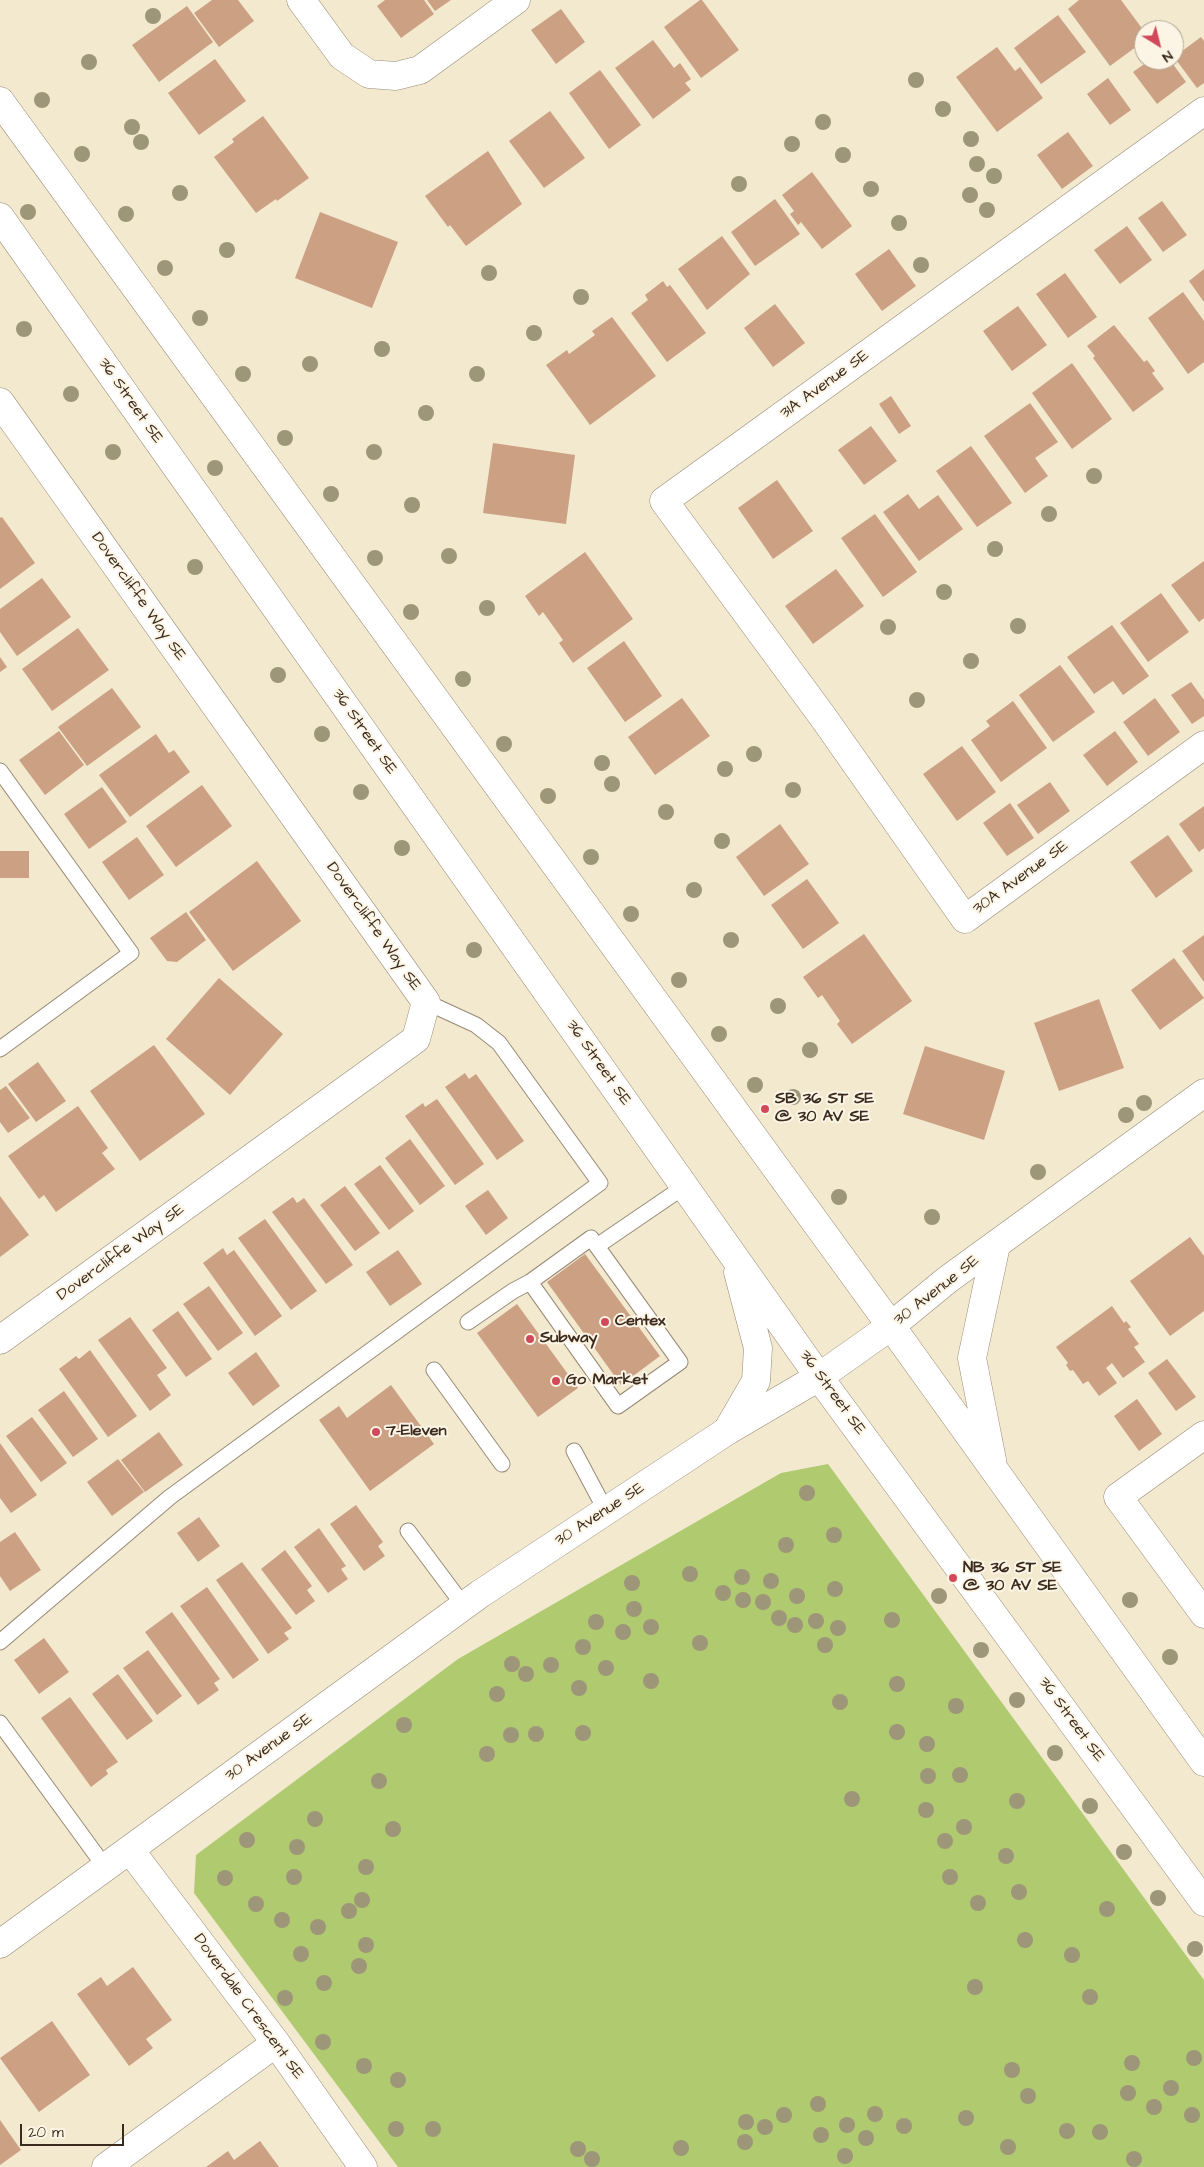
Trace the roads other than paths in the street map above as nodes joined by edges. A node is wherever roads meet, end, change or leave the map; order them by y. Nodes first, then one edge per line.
1 (301, 0) edge
2 (516, 0) edge
3 (0, 101) edge
4 (1204, 111) edge
5 (0, 217) edge
6 (0, 402) edge
7 (823, 717) joint
8 (1204, 745) edge
9 (0, 771) edge
10 (426, 1002) junction
11 (0, 1049) edge
12 (1204, 1093) edge
13 (685, 1186) junction
14 (996, 1245) junction
15 (597, 1246) junction
16 (733, 1254) junction
17 (530, 1282) junction
18 (468, 1322) dead end
19 (891, 1326) junction
20 (0, 1340) edge
21 (434, 1370) dead end
22 (820, 1377) junction
23 (727, 1431) junction
24 (1204, 1435) edge
25 (574, 1451) dead end
26 (502, 1464) dead end
27 (994, 1469) junction
28 (606, 1511) junction
29 (408, 1531) dead end
30 (464, 1606) junction
31 (1204, 1614) edge
32 (0, 1642) edge
33 (0, 1722) edge
34 (1204, 1762) edge
35 (130, 1850) junction
36 (105, 1867) junction
37 (1204, 1902) edge
38 (0, 1944) edge
39 (276, 2043) junction
40 (106, 2167) edge
41 (363, 2167) edge

1 - 2 street
3 - 19 street
4 - 7 street, 31A Avenue SE
5 - 13 street, 36 Street SE
6 - 10 street, Dovercliffe Way SE
7 - 8 street, 30A Avenue SE
9 - 11 lane
10 - 20 street, Dovercliffe Way SE
10 - 32 lane
12 - 14 street, 30 Avenue SE
13 - 15 lane
13 - 16 street, 36 Street SE
14 - 19 street, 30 Avenue SE
14 - 27 street
15 - 17 lane
15 - 17 lane
16 - 22 street, 36 Street SE
16 - 23 street
17 - 18 lane
19 - 22 street, 30 Avenue SE
19 - 27 street
21 - 26 lane
22 - 23 street, 30 Avenue SE
22 - 37 street, 36 Street SE
23 - 28 street, 30 Avenue SE
24 - 31 street
25 - 28 lane
27 - 34 street
28 - 30 street, 30 Avenue SE
29 - 30 lane
30 - 35 street, 30 Avenue SE
33 - 36 lane
35 - 36 street, 30 Avenue SE
35 - 39 street, Doverdale Crescent SE
36 - 38 street, 30 Avenue SE
39 - 40 street
39 - 41 street, Doverdale Crescent SE

